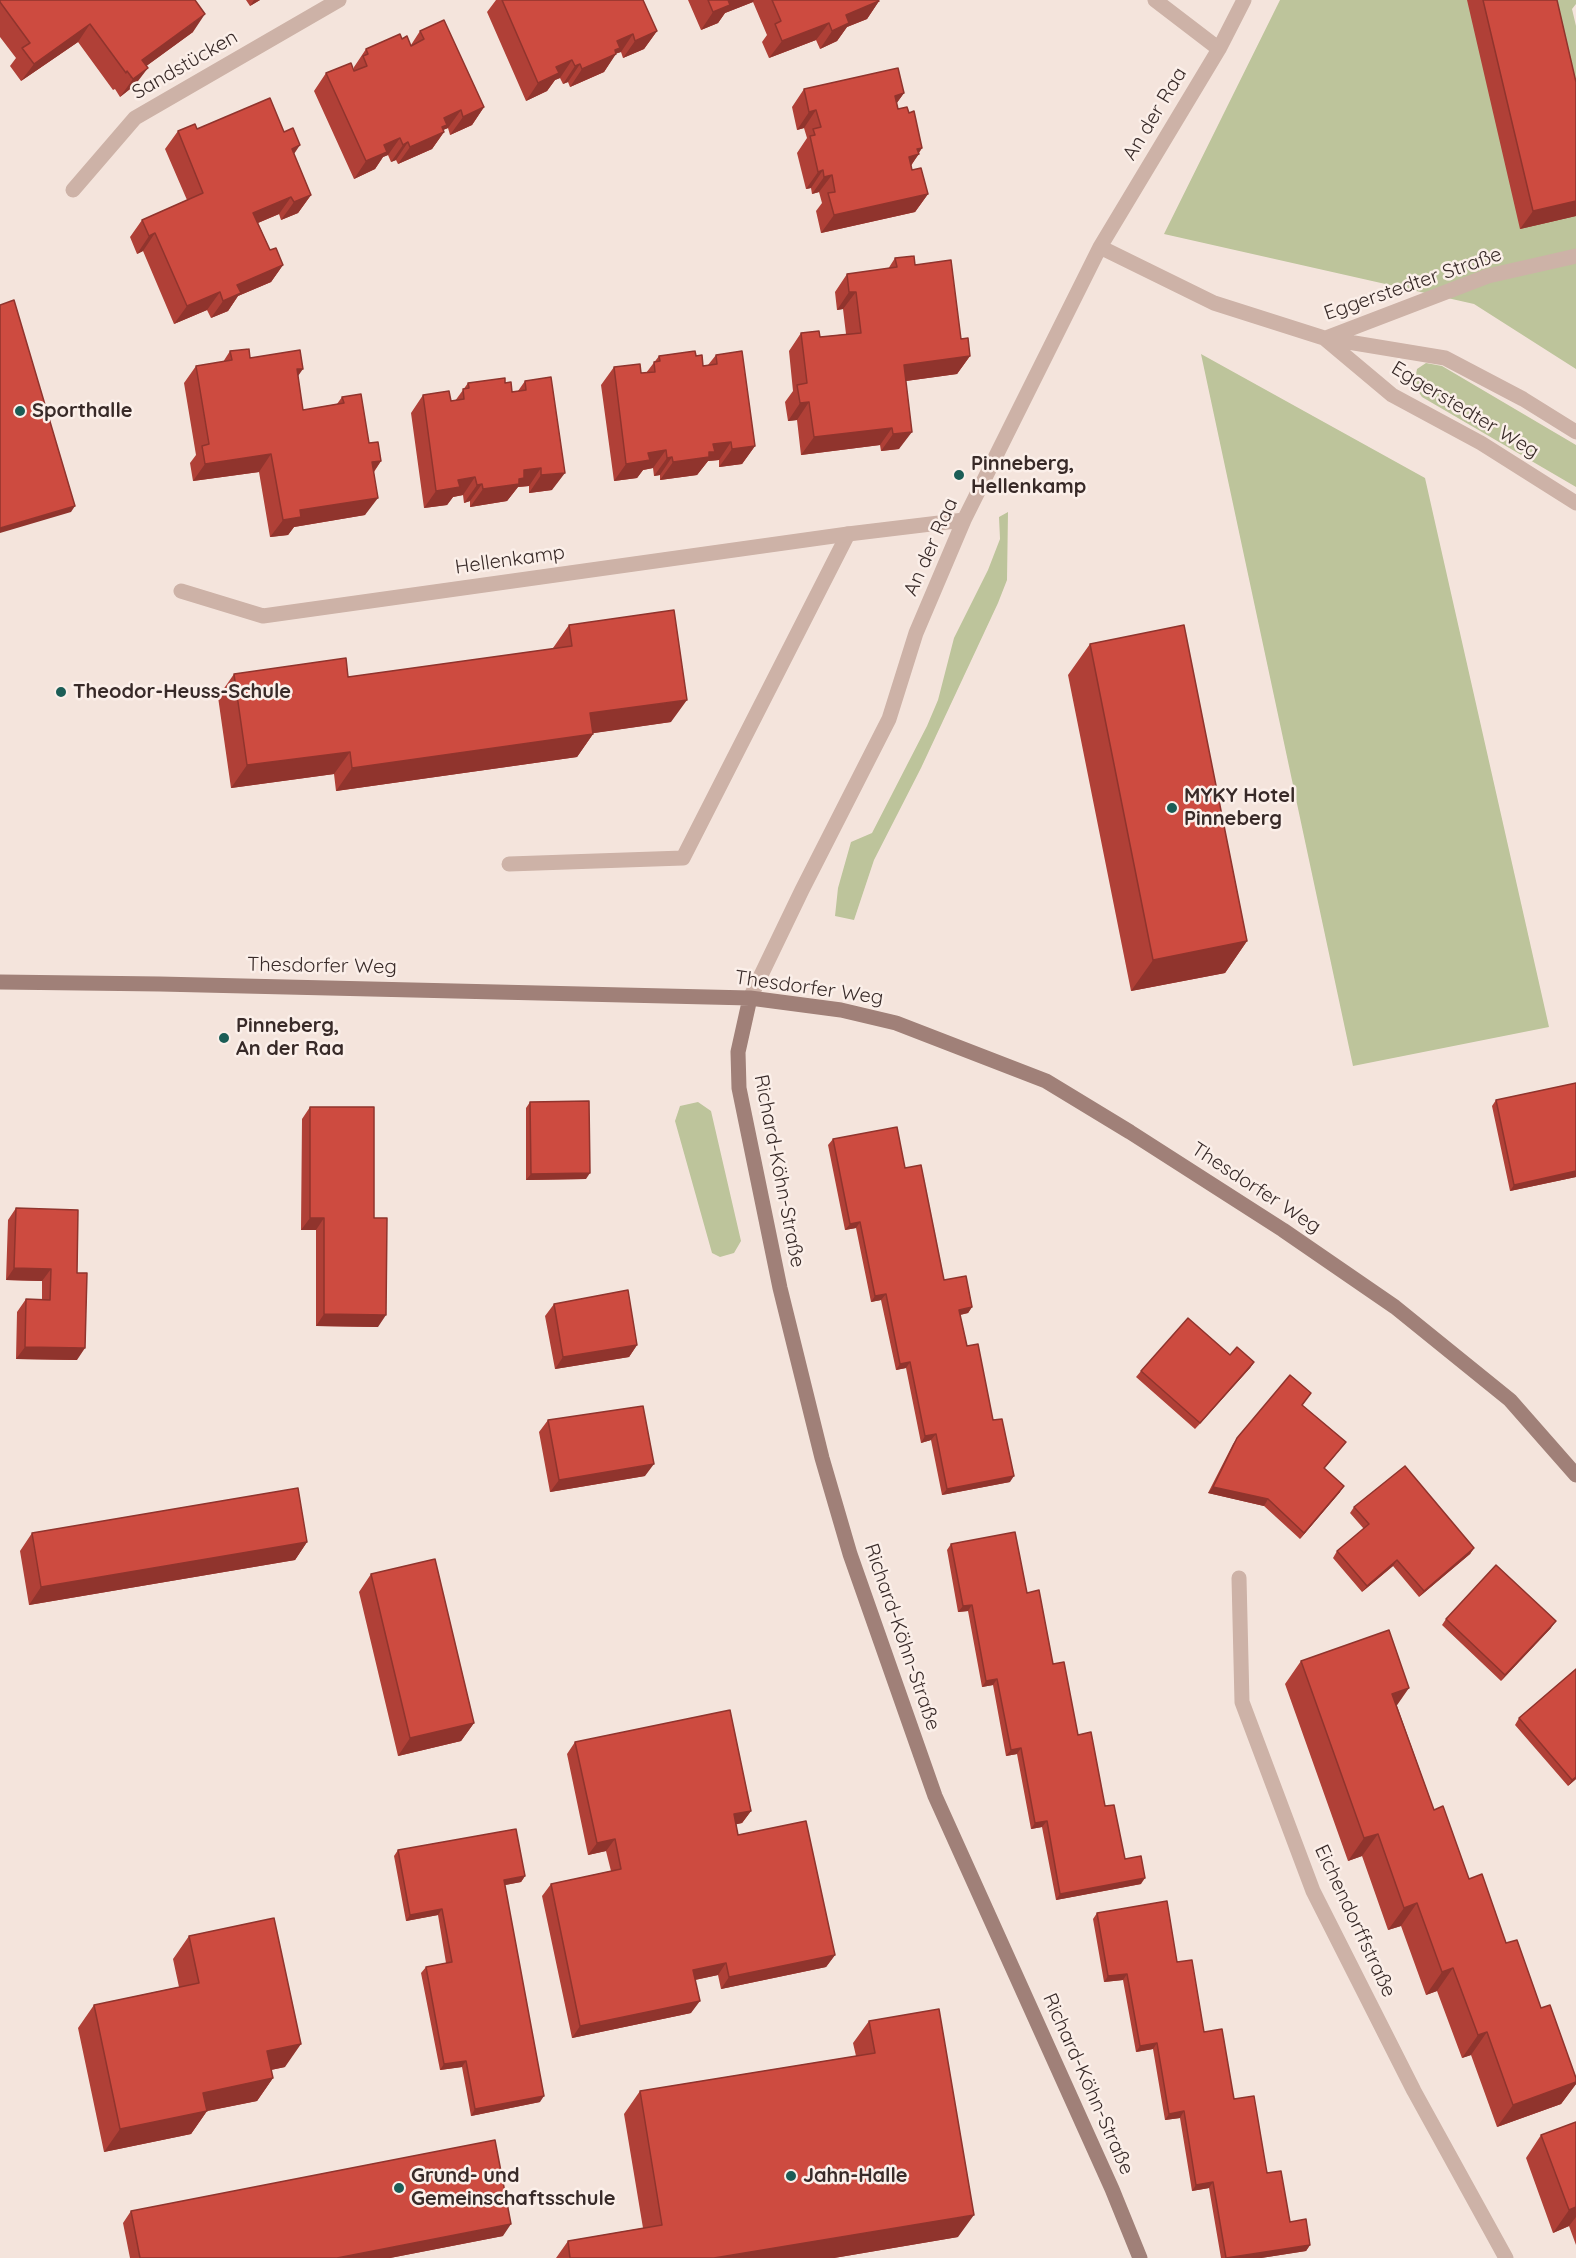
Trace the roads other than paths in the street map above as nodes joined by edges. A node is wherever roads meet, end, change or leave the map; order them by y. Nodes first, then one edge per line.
1 (339, 0) edge
2 (1155, 0) edge
3 (1244, 0) edge
4 (1219, 49) junction
5 (74, 190) dead end
6 (1100, 247) junction
7 (1576, 256) edge
8 (1324, 338) junction
9 (1576, 432) edge
10 (1576, 503) edge
11 (964, 520) junction
12 (848, 534) junction
13 (181, 591) dead end
14 (509, 864) dead end
15 (0, 982) edge
16 (750, 998) junction
17 (1576, 1474) edge
18 (1239, 1578) dead end
19 (1140, 2258) edge
20 (1506, 2258) edge

1 - 5 street, Sandstücken
2 - 4 street
3 - 4 street, An der Raa
4 - 6 street, An der Raa
6 - 8 street, Eggerstedter Straße
6 - 11 street, An der Raa
7 - 8 street, Eggerstedter Straße
8 - 9 street, Eggerstedter Weg
8 - 10 street, Eggerstedter Weg
11 - 12 street, Hellenkamp
11 - 16 street, An der Raa
12 - 13 street, Hellenkamp
12 - 14 street
15 - 16 street, Thesdorfer Weg
16 - 17 street, Thesdorfer Weg
16 - 19 street, Richard-Köhn-Straße
18 - 20 street, Eichendorffstraße

